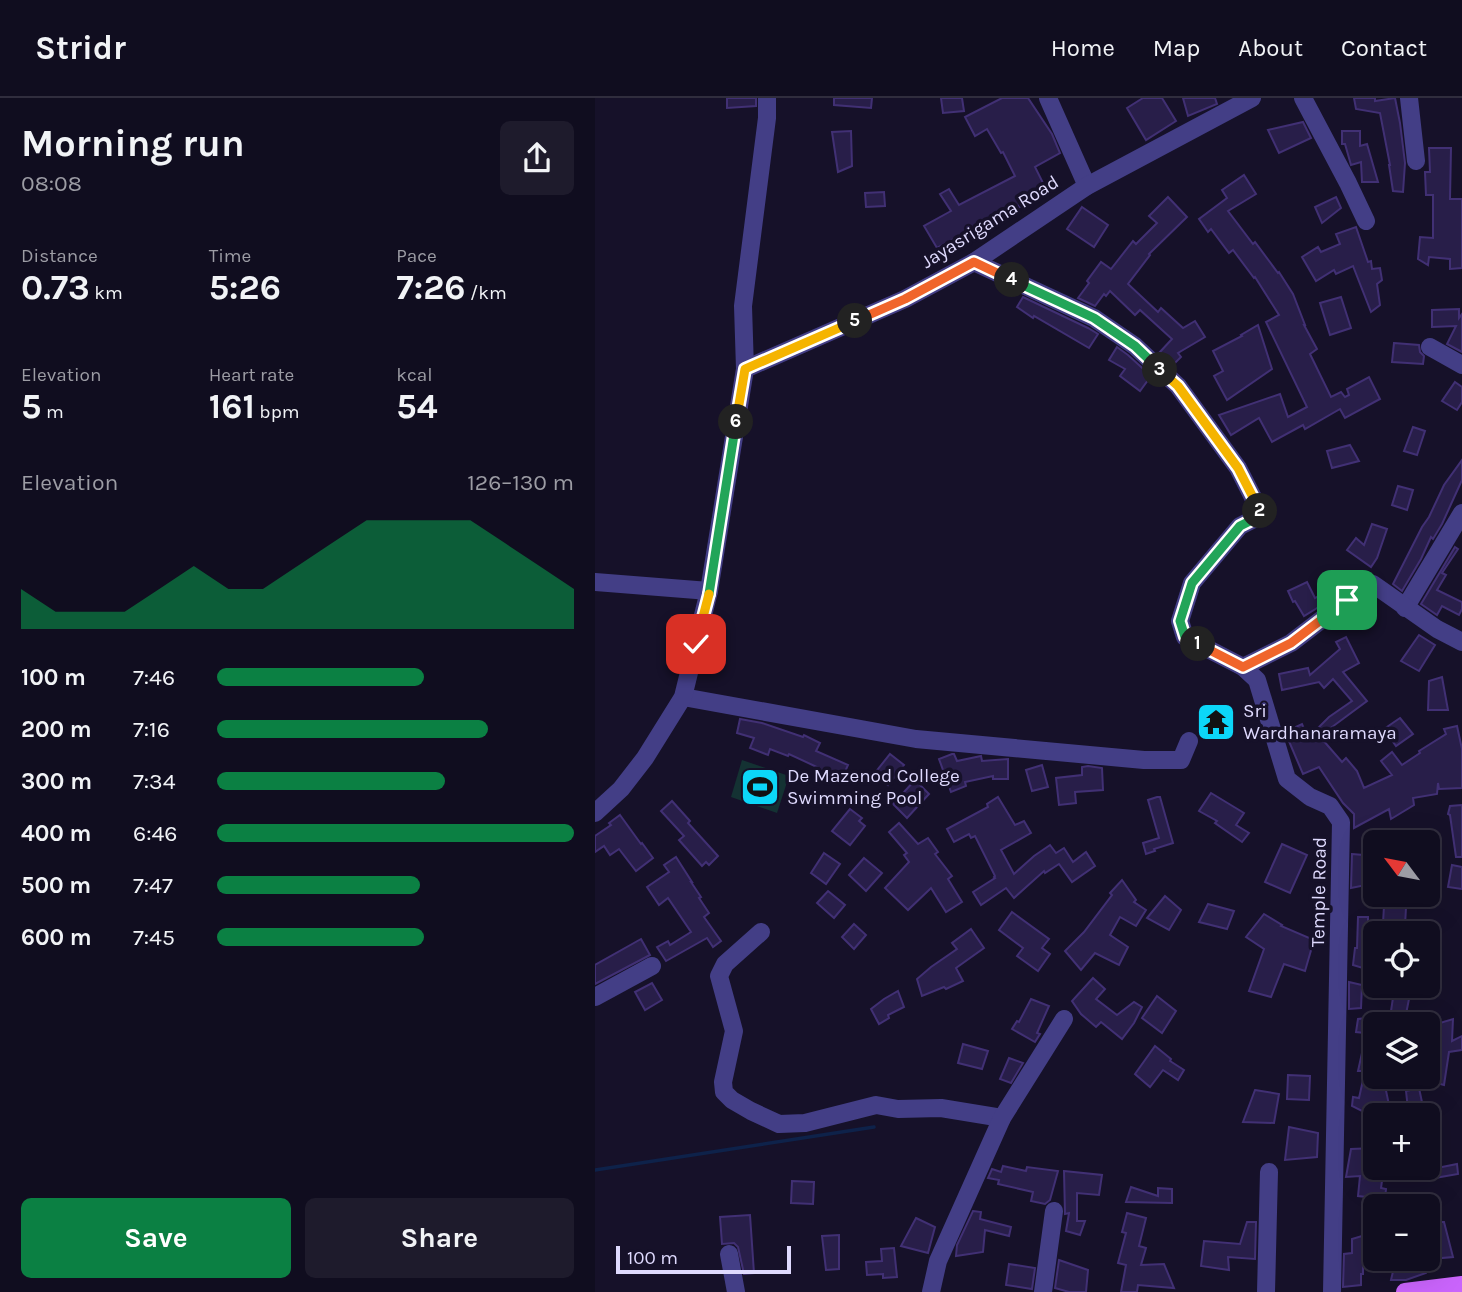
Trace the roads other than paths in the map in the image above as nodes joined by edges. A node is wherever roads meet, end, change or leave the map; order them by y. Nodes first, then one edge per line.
1 (767, 98) edge
2 (1048, 98) edge
3 (1252, 98) edge
4 (1303, 98) edge
5 (1409, 98) edge
6 (1416, 161) dead end
7 (1087, 186) junction
8 (1366, 222) dead end
9 (974, 262) junction
10 (1430, 347) dead end
11 (1462, 365) edge
12 (745, 369) junction
13 (1462, 513) edge
14 (595, 582) edge
15 (709, 591) junction
16 (1405, 608) junction
17 (1462, 642) edge
18 (1243, 667) junction
19 (683, 697) junction
20 (1189, 741) dead end
21 (595, 813) edge
22 (761, 933) dead end
23 (652, 966) dead end
24 (595, 997) edge
25 (1063, 1020) dead end
26 (1002, 1118) junction
27 (1269, 1172) dead end
28 (1054, 1211) dead end
29 (729, 1254) dead end
30 (1462, 1285) edge
31 (736, 1292) edge
32 (931, 1292) edge
33 (1043, 1292) edge
34 (1266, 1292) edge
35 (1332, 1292) edge
36 (1405, 1292) edge

1 - 12 street
2 - 7 street
3 - 7 street, Jayasrigama Road
4 - 8 street
5 - 6 street
7 - 9 street, Jayasrigama Road
9 - 12 street, Jayasrigama Road
9 - 18 street, Temple Road
10 - 11 street
12 - 15 street
13 - 16 street
14 - 15 street
15 - 19 street
16 - 17 street
16 - 18 street
18 - 35 street, Temple Road
19 - 20 street
19 - 21 street
22 - 26 street
23 - 24 street
25 - 26 street
26 - 32 street
27 - 34 street
28 - 33 street
29 - 31 street
30 - 36 main road

